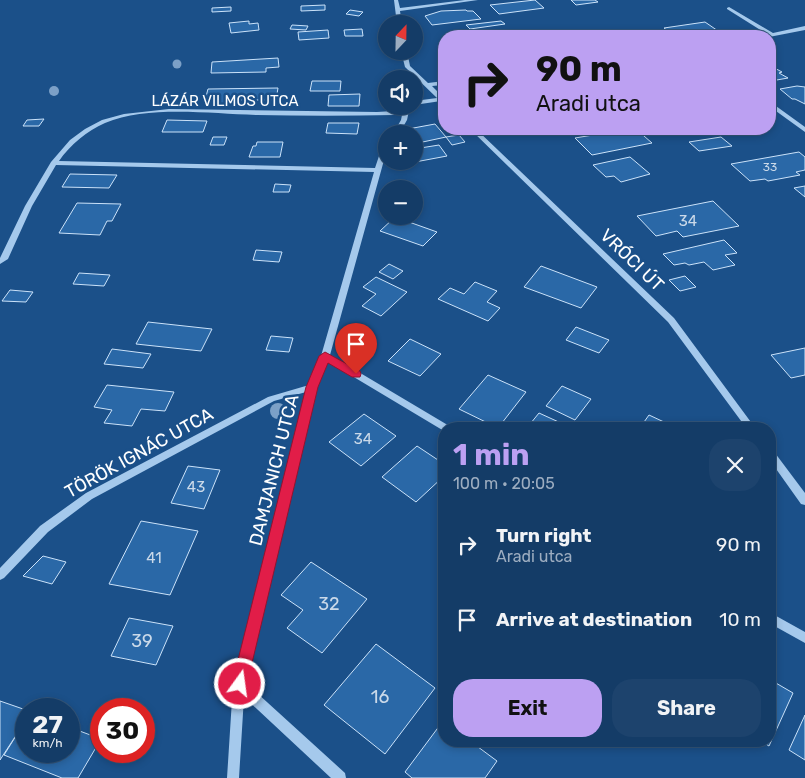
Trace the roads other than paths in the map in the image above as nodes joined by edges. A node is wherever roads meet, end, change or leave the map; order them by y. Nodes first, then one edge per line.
1 (396, 0) edge
2 (476, 0) edge
3 (729, 8) dead end
4 (398, 10) junction
5 (399, 15) edge
6 (805, 28) edge
7 (760, 30) edge
8 (776, 34) edge
9 (423, 82) edge
10 (438, 84) edge
11 (427, 85) junction
12 (438, 95) edge
13 (438, 101) edge
14 (423, 102) edge
15 (776, 109) edge
16 (378, 114) edge
17 (805, 130) edge
18 (479, 135) edge
19 (53, 163) junction
20 (378, 170) joint
21 (0, 262) edge
22 (325, 356) junction
23 (312, 387) junction
24 (747, 422) edge
25 (438, 423) edge
26 (776, 462) edge
27 (805, 501) edge
28 (0, 575) edge
29 (776, 621) edge
30 (805, 638) edge
31 (240, 684) junction
32 (233, 778) edge
33 (340, 778) edge

1 - 4 street
2 - 4 street
3 - 7 street
4 - 5 street
6 - 8 street
9 - 11 street
10 - 11 street
11 - 12 street
13 - 14 street
15 - 17 street
16 - 19 street, LÁZÁR VILMOS UTCA
18 - 24 street, VRÓCI ÚT
19 - 20 street
19 - 21 street, LÁZÁR VILMOS UTCA
20 - 22 street, DAMJANICH UTCA
22 - 23 street, DAMJANICH UTCA
22 - 25 street
23 - 28 street, TÖRÖK IGNÁC UTCA
23 - 31 street, DAMJANICH UTCA
26 - 27 street
29 - 30 street
31 - 32 street, DAMJANICH UTCA
31 - 33 street

